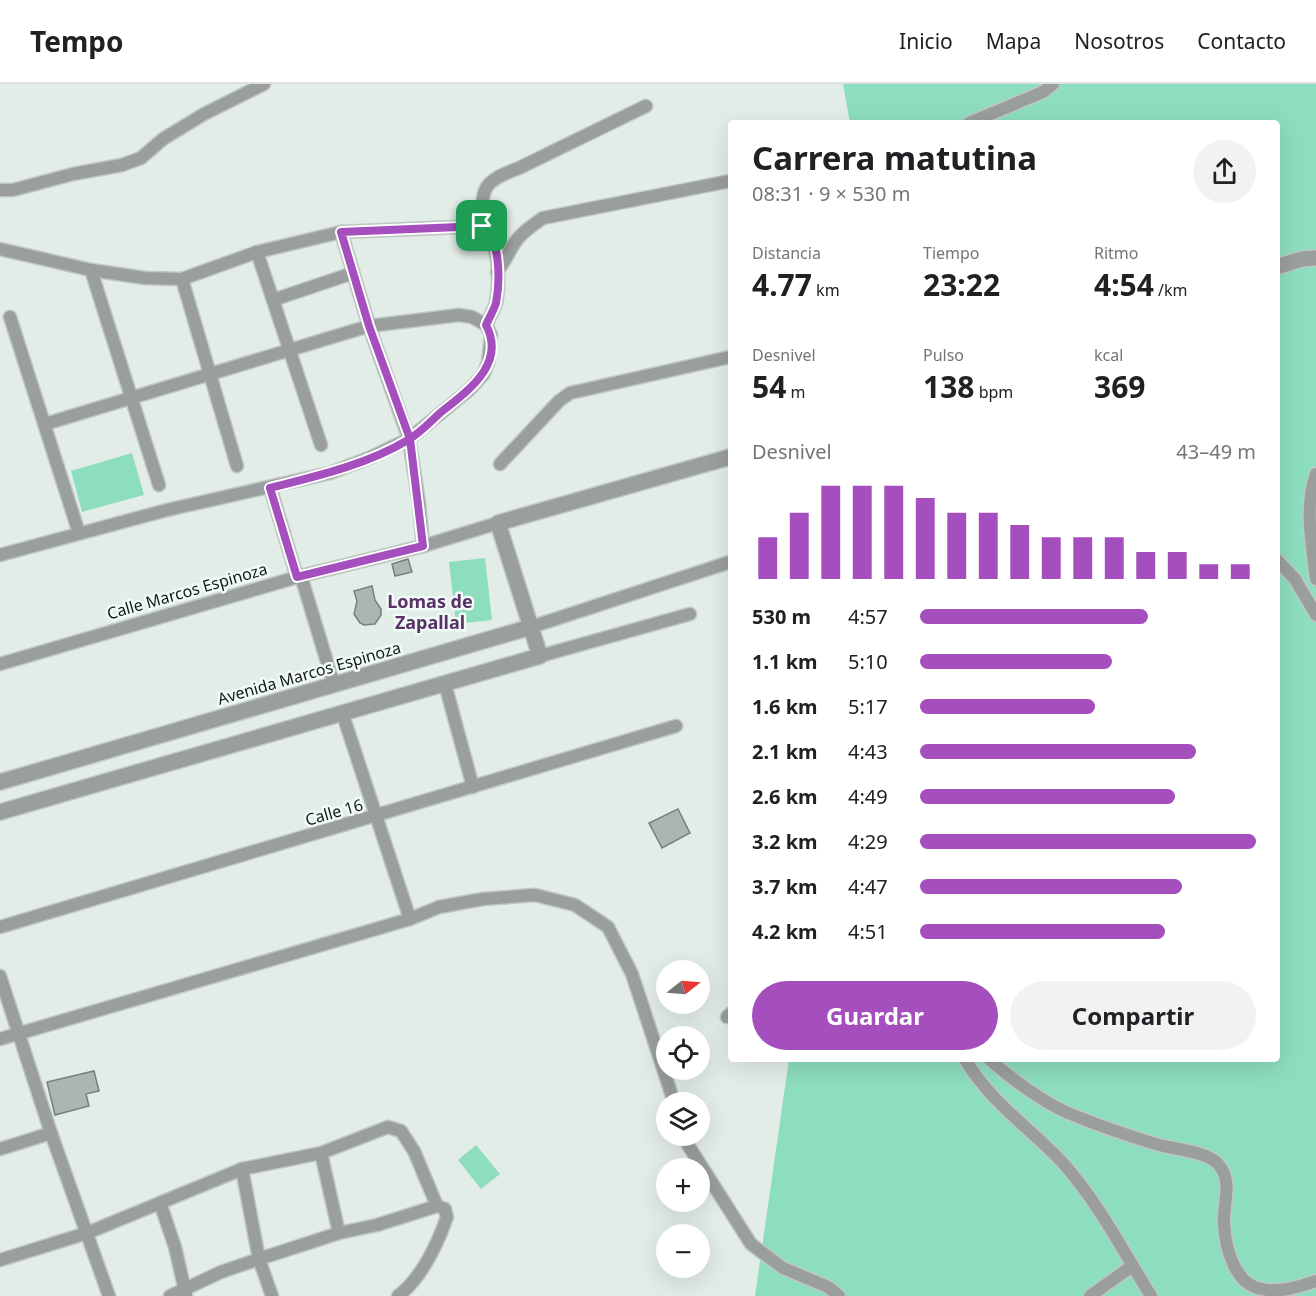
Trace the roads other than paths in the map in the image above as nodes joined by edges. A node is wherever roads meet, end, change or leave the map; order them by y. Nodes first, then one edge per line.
1 (264, 84) edge
2 (1053, 84) edge
3 (646, 106) dead end
4 (976, 120) edge
5 (728, 180) edge
6 (0, 190) edge
7 (482, 226) junction
8 (341, 232) junction
9 (0, 249) edge
10 (258, 252) junction
11 (1316, 258) edge
12 (1280, 266) edge
13 (91, 270) junction
14 (497, 272) junction
15 (353, 273) junction
16 (182, 279) junction
17 (273, 300) junction
18 (10, 317) dead end
19 (486, 325) junction
20 (369, 326) junction
21 (290, 350) junction
22 (728, 357) edge
23 (210, 375) junction
24 (132, 398) junction
25 (45, 424) junction
26 (410, 439) junction
27 (321, 444) dead end
28 (728, 458) edge
29 (500, 464) dead end
30 (237, 465) dead end
31 (1316, 474) edge
32 (159, 485) dead end
33 (270, 488) junction
34 (498, 523) junction
35 (80, 533) junction
36 (423, 546) junction
37 (0, 555) edge
38 (728, 563) edge
39 (1280, 563) edge
40 (299, 577) junction
41 (1316, 579) edge
42 (690, 614) dead end
43 (1316, 615) edge
44 (531, 627) junction
45 (540, 656) junction
46 (0, 664) edge
47 (445, 684) junction
48 (334, 685) junction
49 (342, 712) junction
50 (676, 726) dead end
51 (0, 782) edge
52 (473, 787) junction
53 (0, 812) edge
54 (376, 816) junction
55 (410, 919) junction
56 (0, 927) edge
57 (0, 976) edge
58 (19, 1034) junction
59 (0, 1039) edge
60 (967, 1062) edge
61 (993, 1062) edge
62 (671, 1092) edge
63 (51, 1133) junction
64 (689, 1146) edge
65 (0, 1149) edge
66 (321, 1153) junction
67 (242, 1169) junction
68 (160, 1203) junction
69 (437, 1206) junction
70 (87, 1233) junction
71 (339, 1233) junction
72 (259, 1259) junction
73 (0, 1260) edge
74 (1132, 1266) junction
75 (1316, 1281) edge
76 (186, 1292) edge
77 (109, 1296) edge
78 (170, 1296) edge
79 (272, 1296) edge
80 (398, 1296) edge
81 (839, 1296) edge
82 (1090, 1296) edge
83 (1151, 1296) edge

1 - 6 street
2 - 4 street
3 - 7 street
5 - 14 street
7 - 8 street
7 - 14 street
8 - 10 street
8 - 15 street
9 - 13 street
10 - 16 street
10 - 17 street
11 - 12 street
13 - 16 street
13 - 24 street
14 - 19 street
15 - 17 street
15 - 20 street
16 - 23 street
17 - 21 street
18 - 25 street
19 - 20 street
19 - 26 street
20 - 21 street
20 - 26 street
21 - 23 street
21 - 27 street
22 - 29 street
23 - 24 street
23 - 30 street
24 - 25 street
24 - 32 street
25 - 35 street
26 - 33 street
26 - 36 street
28 - 34 street, Calle Marcos Espinoza
31 - 41 street
33 - 35 street
33 - 40 street
34 - 36 street, Calle Marcos Espinoza
34 - 44 street
35 - 37 street
36 - 40 street, Calle Marcos Espinoza
38 - 44 street, Avenida Marcos Espinoza
39 - 43 street
40 - 46 street, Calle Marcos Espinoza
40 - 48 street
42 - 45 street
44 - 45 street
44 - 48 street, Avenida Marcos Espinoza
45 - 47 street
47 - 49 street
47 - 52 street
48 - 51 street, Avenida Marcos Espinoza
49 - 53 street
49 - 54 street
50 - 52 street, Calle 16
52 - 54 street, Calle 16
54 - 55 street
54 - 56 street, Calle 16
55 - 58 street
55 - 62 street
57 - 58 street
58 - 59 street
58 - 63 street
60 - 74 street
61 - 75 street
63 - 65 street
63 - 70 street
64 - 81 street
66 - 67 street
66 - 69 street
66 - 71 street
67 - 68 street
67 - 72 street
68 - 70 street
68 - 76 street
69 - 71 street
69 - 80 street
70 - 73 street
70 - 77 street
71 - 72 street
72 - 76 street
72 - 79 street
74 - 82 street
74 - 83 street
76 - 78 street

